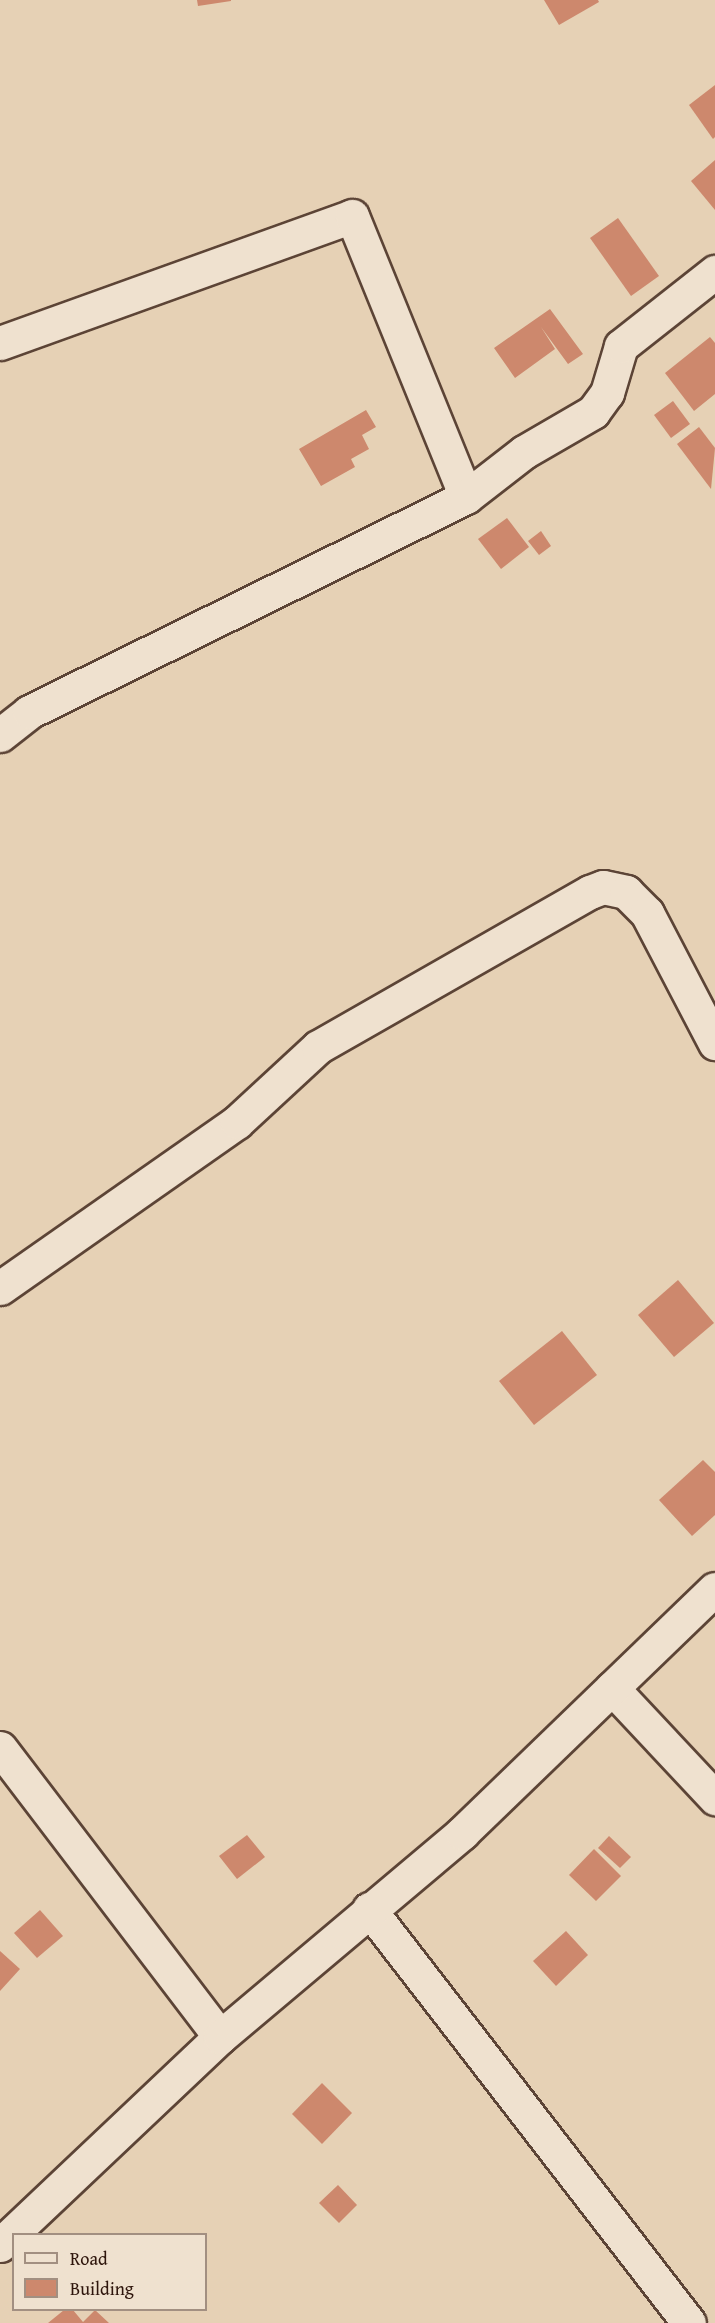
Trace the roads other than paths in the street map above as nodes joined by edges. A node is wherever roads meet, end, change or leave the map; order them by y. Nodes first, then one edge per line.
1 (715, 272) edge
2 (0, 343) edge
3 (466, 497) junction
4 (0, 735) edge
5 (715, 1043) edge
6 (0, 1288) edge
7 (715, 1589) edge
8 (612, 1688) junction
9 (0, 1749) edge
10 (715, 1798) edge
11 (369, 1910) junction
12 (220, 2037) junction
13 (13, 2233) edge
14 (12, 2234) edge
15 (0, 2245) edge
16 (689, 2323) edge

1 - 3 street
2 - 3 street
3 - 4 street
5 - 6 street
7 - 8 street
8 - 10 street
8 - 11 street
9 - 12 street
11 - 12 street
11 - 16 street
12 - 13 street
14 - 15 street

